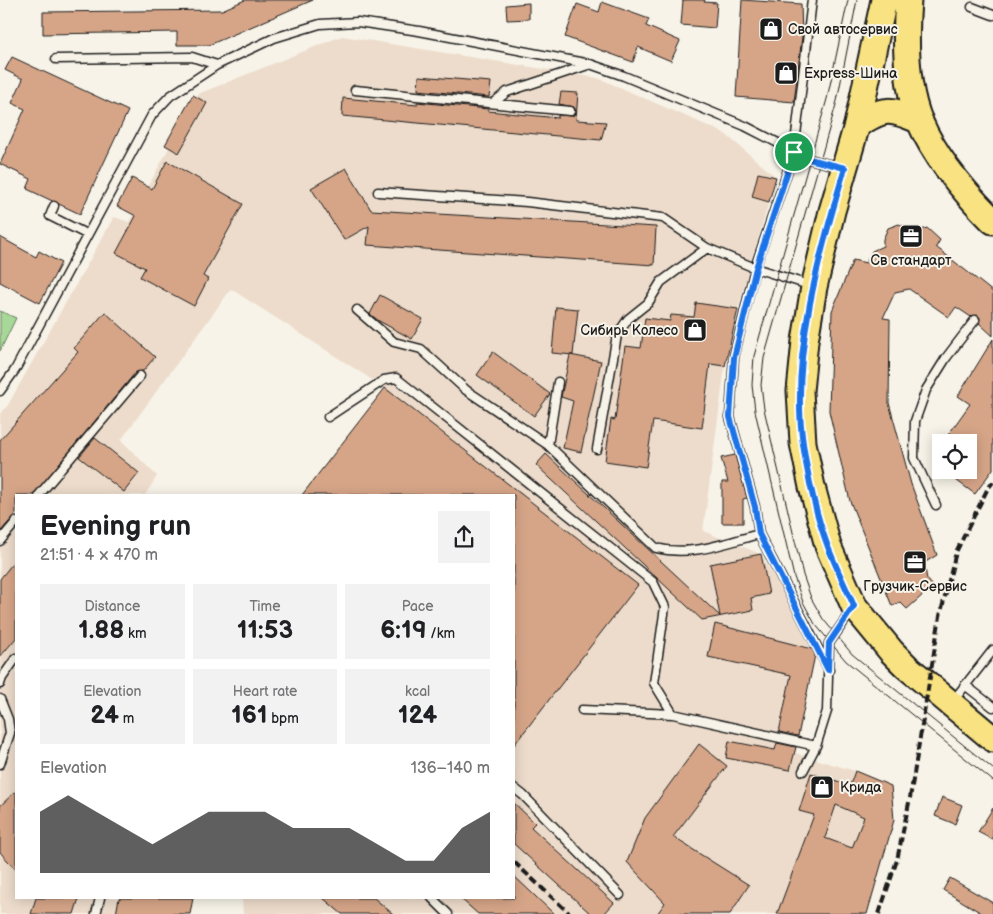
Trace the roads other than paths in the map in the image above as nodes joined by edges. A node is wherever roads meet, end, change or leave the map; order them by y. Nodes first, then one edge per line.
1 (812, 0) edge
2 (877, 0) edge
3 (884, 0) edge
4 (908, 0) edge
5 (972, 7) dead end
6 (993, 15) edge
7 (875, 33) junction
8 (56, 59) dead end
9 (590, 64) junction
10 (217, 65) junction
11 (355, 90) dead end
12 (493, 103) junction
13 (570, 111) dead end
14 (920, 120) junction
15 (857, 125) junction
16 (794, 152) junction
17 (845, 168) junction
18 (378, 192) dead end
19 (54, 206) dead end
20 (993, 221) edge
21 (86, 234) junction
22 (707, 248) junction
23 (756, 268) junction
24 (814, 287) junction
25 (357, 310) dead end
26 (975, 320) dead end
27 (140, 376) dead end
28 (558, 382) dead end
29 (0, 390) edge
30 (328, 417) dead end
31 (548, 444) junction
32 (597, 449) dead end
33 (40, 494) edge
34 (936, 505) dead end
35 (15, 523) edge
36 (759, 534) junction
37 (0, 541) edge
38 (854, 606) junction
39 (993, 650) edge
40 (15, 659) edge
41 (828, 670) junction
42 (0, 684) edge
43 (958, 695) junction
44 (0, 699) edge
45 (993, 707) edge
46 (582, 710) dead end
47 (672, 714) junction
48 (993, 739) edge
49 (816, 746) junction
50 (0, 764) edge
51 (803, 771) dead end
52 (515, 789) edge
53 (620, 895) dead end
54 (100, 899) edge
55 (433, 899) edge
56 (96, 914) edge
57 (448, 914) edge

1 - 16 lane
2 - 7 main road
3 - 7 main road
4 - 14 main road
5 - 6 lane
7 - 15 main road
8 - 10 lane
9 - 10 lane
9 - 12 lane
9 - 16 lane
10 - 21 lane
11 - 12 lane
12 - 13 lane
14 - 15 main road
14 - 20 main road
15 - 17 main road
16 - 17 lane
16 - 23 lane
17 - 24 main road
18 - 22 lane
19 - 21 lane
21 - 29 lane
22 - 23 lane
22 - 32 lane
23 - 24 lane
23 - 36 lane
24 - 38 main road
25 - 31 lane
26 - 34 lane
27 - 33 lane
28 - 31 lane
30 - 47 lane
31 - 36 lane
35 - 37 lane
36 - 41 lane
38 - 41 lane
38 - 43 main road
39 - 43 lane
40 - 42 lane
41 - 49 lane
43 - 45 lane
43 - 48 main road
44 - 50 lane
46 - 47 lane
47 - 49 lane
49 - 51 lane
52 - 53 lane
54 - 56 lane
55 - 57 lane

